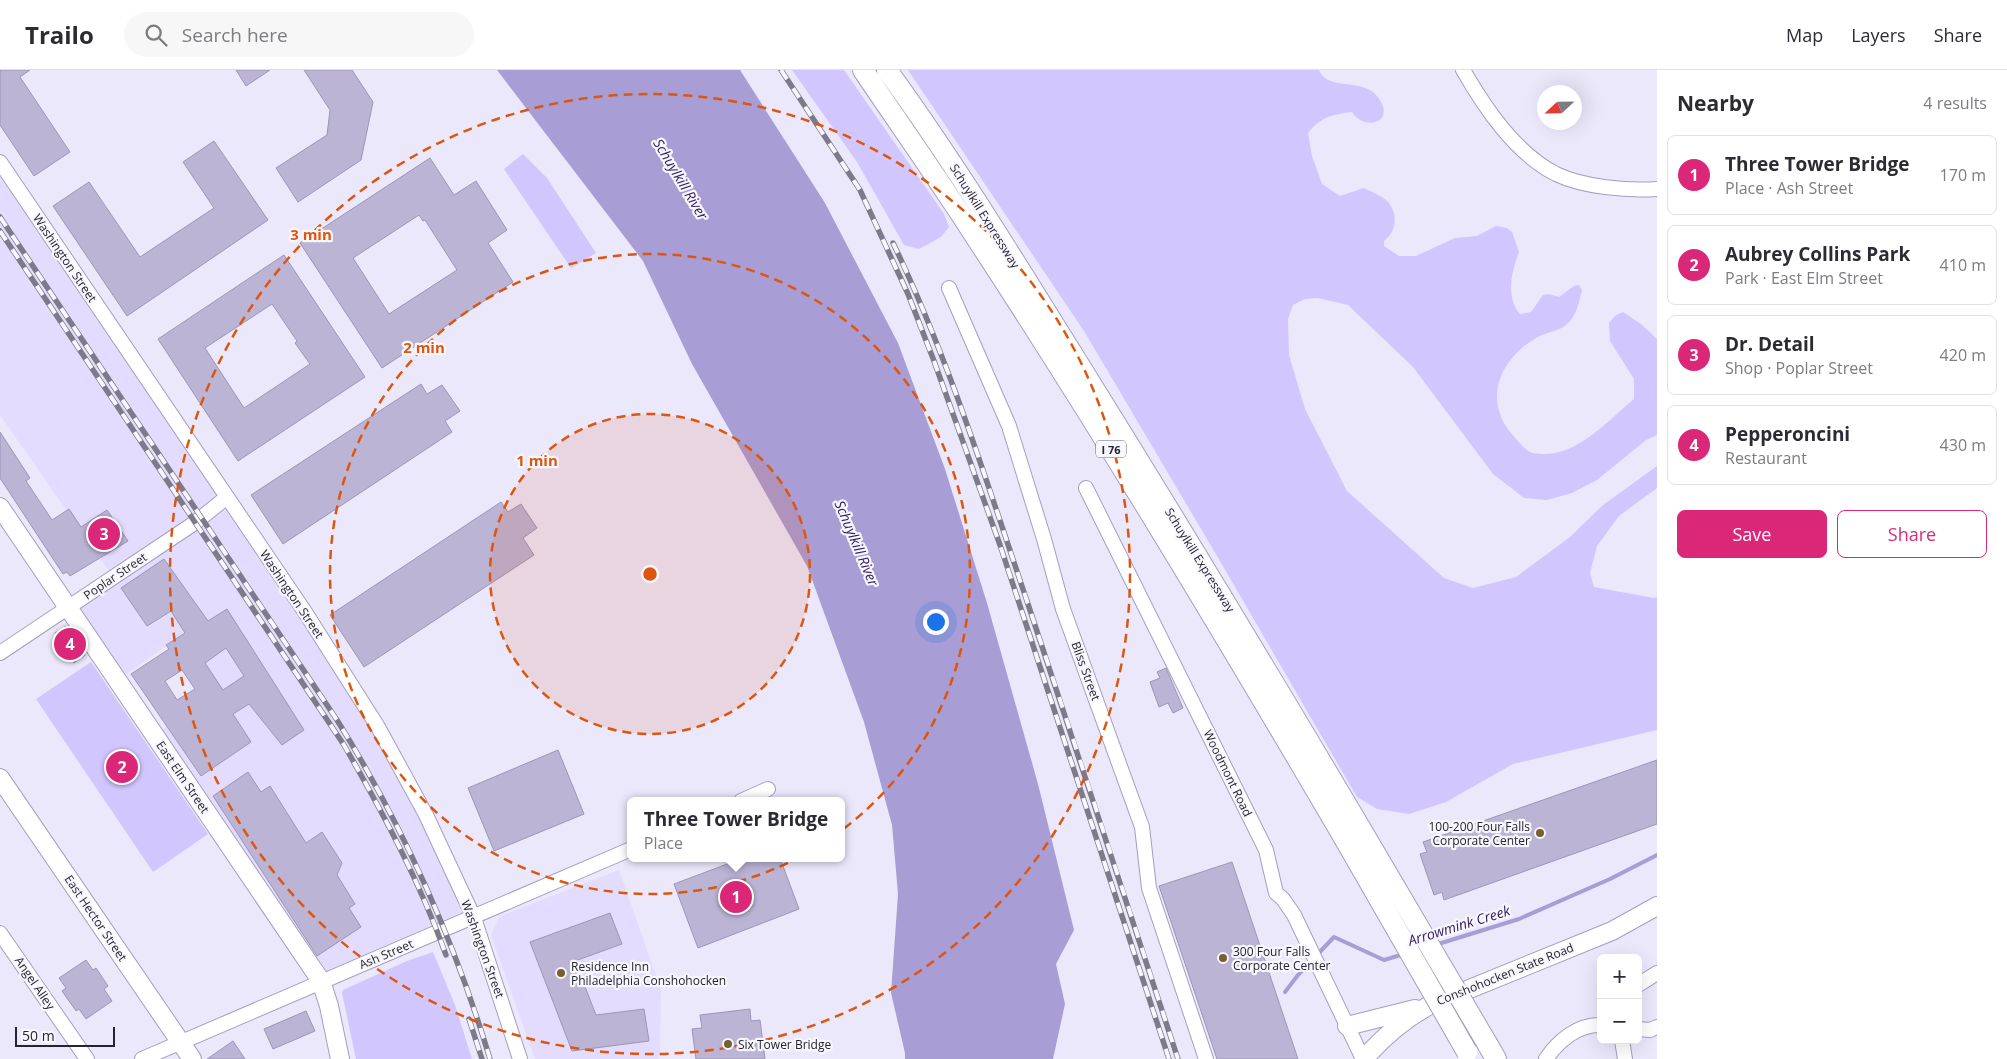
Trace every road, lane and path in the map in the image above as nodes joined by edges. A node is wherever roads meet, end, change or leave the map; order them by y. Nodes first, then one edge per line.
1 (863, 70) edge
2 (887, 70) edge
3 (1463, 70) edge
4 (0, 162) edge
5 (1657, 189) edge
6 (949, 288) dead end
7 (1086, 488) dead end
8 (227, 497) junction
9 (0, 507) edge
10 (68, 608) junction
11 (0, 652) edge
12 (0, 778) edge
13 (768, 789) dead end
14 (750, 797) edge
15 (1353, 833) junction
16 (627, 851) edge
17 (1657, 906) edge
18 (474, 918) junction
19 (0, 933) edge
20 (1657, 972) edge
21 (321, 981) junction
22 (1642, 982) edge
23 (1430, 1005) junction
24 (1597, 1025) edge
25 (1347, 1026) junction
26 (1657, 1027) edge
27 (1642, 1029) edge
28 (181, 1042) junction
29 (1623, 1044) edge
30 (1492, 1052) edge
31 (1469, 1055) edge
32 (87, 1059) edge
33 (142, 1059) edge
34 (192, 1059) edge
35 (340, 1059) edge
36 (520, 1059) edge
37 (1206, 1059) edge
38 (1363, 1059) edge
39 (1546, 1059) edge
40 (1625, 1059) edge

1 - 15 highway, Schuylkill Expressway / I 76
2 - 15 highway, Schuylkill Expressway / I 76
3 - 5 street
4 - 8 street, Washington Street
6 - 37 street, Bliss Street
7 - 25 street, Woodmont Road
8 - 10 street, Poplar Street
8 - 18 street, Washington Street
9 - 10 main road, East Elm Street
10 - 11 street, Poplar Street
10 - 21 main road, East Elm Street
12 - 28 main road, East Hector Street
13 - 14 street
15 - 30 highway, Schuylkill Expressway / I 76, bridge
15 - 31 highway, Schuylkill Expressway / I 76, bridge
16 - 18 street, Ash Street
17 - 23 main road, Conshohocken State Road
18 - 21 street, Ash Street
18 - 36 street, Washington Street
19 - 32 street, Angel Alley
20 - 22 street
21 - 28 street, Ash Street
21 - 35 main road, East Elm Street
23 - 25 main road
23 - 38 main road, Conshohocken State Road
24 - 39 street
25 - 38 street, Woodmont Road
26 - 27 street
28 - 33 street, Ash Street
28 - 34 main road, East Hector Street
29 - 40 street

